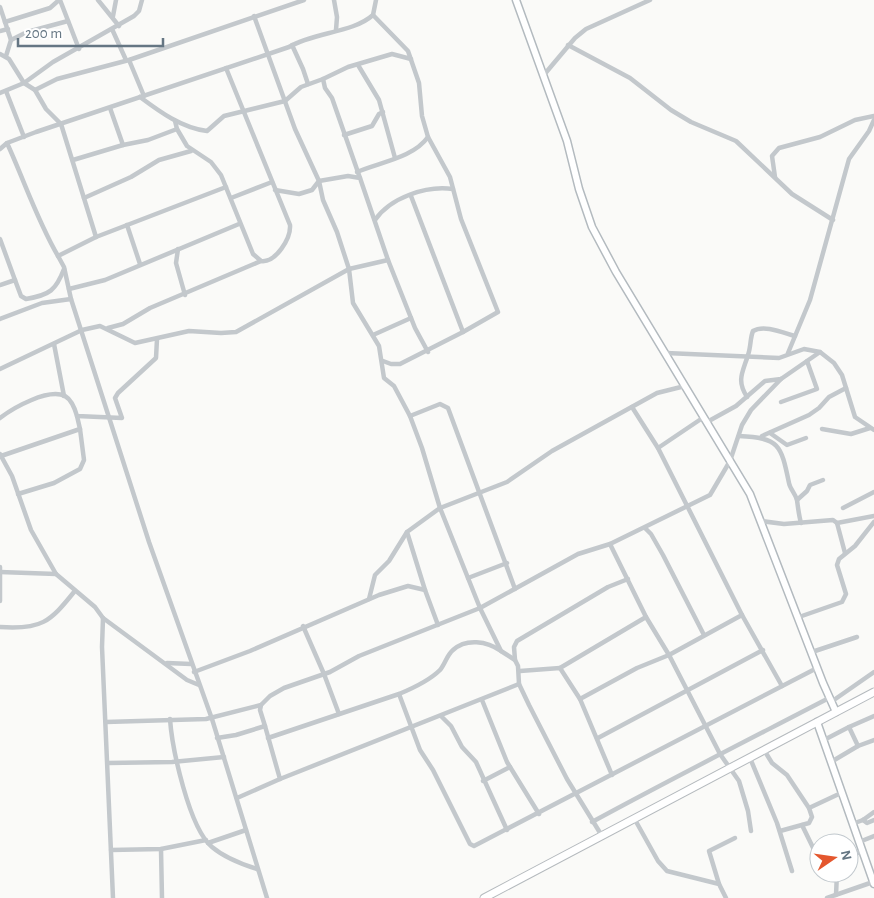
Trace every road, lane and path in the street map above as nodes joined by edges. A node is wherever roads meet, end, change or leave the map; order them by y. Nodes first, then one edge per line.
1 (60, 0) edge
2 (98, 0) edge
3 (116, 0) edge
4 (142, 0) edge
5 (304, 0) edge
6 (334, 0) edge
7 (376, 0) edge
8 (516, 0) edge
9 (650, 0) edge
10 (0, 7) edge
11 (373, 15) junction
12 (112, 16) junction
13 (254, 16) junction
14 (68, 21) junction
15 (5, 22) junction
16 (119, 26) junction
17 (8, 29) junction
18 (112, 30) junction
19 (336, 30) junction
20 (0, 31) edge
21 (11, 40) junction
22 (292, 45) junction
23 (568, 45) junction
24 (79, 49) junction
25 (0, 54) edge
26 (267, 54) junction
27 (6, 56) junction
28 (128, 60) junction
29 (411, 60) junction
30 (358, 65) junction
31 (226, 68) junction
32 (543, 76) junction
33 (323, 80) junction
34 (24, 83) junction
35 (308, 84) junction
36 (35, 90) junction
37 (6, 91) junction
38 (0, 93) edge
39 (142, 96) junction
40 (285, 101) junction
41 (110, 108) junction
42 (243, 112) junction
43 (383, 112) junction
44 (874, 118) edge
45 (176, 121) junction
46 (61, 124) junction
47 (177, 129) junction
48 (344, 135) junction
49 (24, 137) junction
50 (428, 137) junction
51 (7, 143) junction
52 (123, 145) junction
53 (0, 148) edge
54 (191, 151) junction
55 (395, 158) junction
56 (73, 160) junction
57 (357, 172) junction
58 (360, 178) junction
59 (776, 178) junction
60 (319, 181) junction
61 (272, 182) junction
62 (226, 187) junction
63 (453, 189) junction
64 (275, 190) junction
65 (411, 196) junction
66 (84, 198) junction
67 (231, 198) junction
68 (375, 220) junction
69 (833, 220) junction
70 (239, 224) junction
71 (127, 225) junction
72 (96, 237) junction
73 (0, 239) edge
74 (178, 249) junction
75 (58, 256) junction
76 (388, 260) junction
77 (261, 261) junction
78 (140, 264) junction
79 (64, 267) junction
80 (349, 269) junction
81 (15, 280) junction
82 (0, 285) edge
83 (69, 289) junction
84 (185, 295) junction
85 (71, 299) junction
86 (411, 318) junction
87 (0, 319) edge
88 (108, 328) junction
89 (82, 330) junction
90 (463, 332) junction
91 (373, 335) junction
92 (795, 336) junction
93 (157, 339) junction
94 (54, 344) junction
95 (428, 352) junction
96 (820, 352) junction
97 (666, 353) junction
98 (788, 354) junction
99 (748, 356) junction
100 (383, 361) junction
101 (807, 361) junction
102 (0, 369) edge
103 (781, 379) junction
104 (685, 386) junction
105 (846, 388) junction
106 (64, 396) junction
107 (746, 397) junction
108 (781, 402) dead end
109 (632, 407) junction
110 (77, 416) junction
111 (410, 416) junction
112 (108, 417) junction
113 (0, 418) edge
114 (706, 420) junction
115 (80, 429) junction
116 (822, 429) dead end
117 (872, 429) edge
118 (770, 432) junction
119 (739, 436) junction
120 (760, 437) junction
121 (806, 438) dead end
122 (658, 448) junction
123 (0, 455) edge
124 (730, 461) junction
125 (823, 480) dead end
126 (874, 492) edge
127 (18, 494) junction
128 (480, 494) junction
129 (797, 500) junction
130 (687, 507) junction
131 (440, 508) junction
132 (843, 508) dead end
133 (874, 516) edge
134 (761, 521) junction
135 (874, 522) edge
136 (801, 523) junction
137 (837, 523) junction
138 (644, 528) junction
139 (407, 532) junction
140 (610, 544) junction
141 (845, 553) junction
142 (507, 563) junction
143 (1, 570) edge
144 (56, 574) junction
145 (468, 578) junction
146 (628, 579) junction
147 (516, 589) junction
148 (425, 590) junction
149 (74, 592) junction
150 (369, 599) junction
151 (0, 601) edge
152 (480, 608) junction
153 (742, 615) junction
154 (646, 616) junction
155 (799, 617) junction
156 (103, 618) junction
157 (303, 626) junction
158 (438, 626) junction
159 (0, 627) edge
160 (704, 635) junction
161 (856, 637) dead end
162 (501, 650) junction
163 (763, 650) junction
164 (812, 652) junction
165 (669, 655) junction
166 (514, 660) junction
167 (167, 663) junction
168 (191, 664) junction
169 (560, 668) junction
170 (817, 668) junction
171 (520, 671) junction
172 (194, 672) junction
173 (874, 672) edge
174 (324, 674) junction
175 (519, 684) junction
176 (199, 685) junction
177 (782, 686) junction
178 (688, 691) junction
179 (874, 692) edge
180 (399, 694) junction
181 (580, 699) junction
182 (482, 700) junction
183 (830, 700) junction
184 (261, 705) junction
185 (836, 712) junction
186 (339, 714) junction
187 (441, 716) junction
188 (874, 716) edge
189 (212, 719) junction
190 (170, 720) junction
191 (106, 722) junction
192 (817, 722) junction
193 (265, 726) junction
194 (705, 726) junction
195 (849, 727) junction
196 (412, 728) junction
197 (217, 738) junction
198 (268, 738) junction
199 (598, 738) junction
200 (824, 740) junction
201 (874, 740) edge
202 (858, 746) junction
203 (764, 750) junction
204 (720, 754) junction
205 (224, 757) junction
206 (750, 758) junction
207 (177, 762) junction
208 (831, 762) junction
209 (108, 763) junction
210 (510, 767) junction
211 (731, 768) junction
212 (612, 775) junction
213 (280, 779) junction
214 (483, 781) junction
215 (841, 792) junction
216 (576, 795) junction
217 (237, 798) junction
218 (808, 808) junction
219 (874, 812) edge
220 (539, 814) junction
221 (634, 818) junction
222 (863, 820) junction
223 (874, 820) edge
224 (592, 822) junction
225 (852, 824) junction
226 (802, 825) junction
227 (246, 830) junction
228 (507, 830) junction
229 (751, 831) dead end
230 (780, 831) junction
231 (856, 833) edge
232 (602, 836) junction
233 (874, 836) edge
234 (735, 838) dead end
235 (809, 839) edge
236 (207, 842) junction
237 (859, 842) joint
238 (161, 849) junction
239 (111, 850) junction
240 (862, 851) junction
241 (859, 852) edge
242 (257, 869) junction
243 (792, 871) dead end
244 (836, 883) edge
245 (874, 883) edge
246 (719, 884) junction
247 (836, 895) junction
248 (492, 896) edge
249 (113, 898) edge
250 (162, 898) edge
251 (267, 898) edge
252 (484, 898) edge
253 (726, 898) edge
254 (827, 898) edge

1 - 14 street
1 - 15 street
2 - 12 street
3 - 12 street
4 - 16 street
5 - 13 street
6 - 19 street
7 - 11 street
8 - 32 street
9 - 23 street
10 - 15 street
11 - 19 street
11 - 29 street
12 - 16 street
13 - 26 street
13 - 28 street
14 - 21 street
14 - 24 street
15 - 17 street
16 - 18 street
17 - 20 street
17 - 21 street
18 - 24 street
18 - 28 street
19 - 22 street
21 - 27 street
22 - 26 street
22 - 35 street
23 - 32 street
23 - 59 street
24 - 34 street
25 - 27 street
26 - 31 street
26 - 40 street
27 - 34 street
28 - 36 street
28 - 39 street
29 - 30 street
29 - 50 street
30 - 33 street
30 - 43 street
31 - 39 street
31 - 42 street
32 - 97 street
33 - 35 street
33 - 48 street
34 - 36 street
34 - 37 street
35 - 40 street
36 - 46 street
37 - 38 street
37 - 49 street
39 - 41 street
39 - 45 street
40 - 42 street
40 - 60 street
41 - 46 street
41 - 52 street
42 - 45 street
42 - 61 street
43 - 48 street
43 - 55 street
44 - 59 street
44 - 69 street
45 - 47 street
46 - 49 street
46 - 56 street
47 - 52 street
47 - 54 street
48 - 57 street
49 - 51 street
50 - 55 street
50 - 63 street
51 - 53 street
51 - 75 street
52 - 56 street
54 - 62 street
54 - 66 street
55 - 57 street
56 - 66 street
57 - 58 street
58 - 60 street
58 - 68 street
59 - 69 street
60 - 64 street
60 - 80 street
61 - 64 street
61 - 67 street
62 - 67 street
62 - 71 street
63 - 65 street
63 - 90 street
64 - 77 street
65 - 68 street
65 - 90 street
66 - 72 street
67 - 70 street
68 - 76 street
69 - 92 street
70 - 74 street
70 - 77 street
71 - 72 street
71 - 78 street
72 - 75 street
73 - 81 street
74 - 78 street
74 - 84 street
75 - 79 street
76 - 80 street
76 - 86 street
77 - 84 street
78 - 83 street
79 - 81 street
79 - 83 street
80 - 91 street
80 - 93 street
81 - 82 street
83 - 85 street
84 - 88 street
85 - 87 street
85 - 89 street
86 - 91 street
86 - 95 street
88 - 89 street
88 - 93 street
89 - 94 street
89 - 112 street
90 - 95 street
91 - 100 street
92 - 98 street
92 - 99 street
93 - 112 street
94 - 102 street
94 - 106 street
95 - 100 street
96 - 98 street
96 - 101 street
96 - 105 street
97 - 99 street
97 - 104 street
98 - 99 street
99 - 107 street
100 - 111 street
101 - 103 street
101 - 108 street
103 - 107 street
103 - 119 street
104 - 109 street
104 - 114 street
105 - 117 street
105 - 118 street
106 - 110 street
106 - 113 street
107 - 114 street
109 - 122 street
109 - 128 street
110 - 112 street
110 - 115 street
111 - 128 street
111 - 131 street
112 - 168 street
114 - 122 street
114 - 124 street
115 - 123 street
115 - 127 street
116 - 117 street
118 - 120 street
118 - 121 street
119 - 120 street
119 - 124 street
120 - 129 street
122 - 130 street
123 - 127 street
124 - 130 street
124 - 134 street
125 - 129 street
126 - 132 street
127 - 144 street
128 - 131 street
128 - 142 street
129 - 136 street
130 - 138 street
130 - 153 street
131 - 139 street
131 - 145 street
133 - 137 street
134 - 136 street
134 - 155 street
135 - 141 street
136 - 137 street
137 - 141 street
138 - 140 street
138 - 160 street
139 - 148 street
139 - 150 street
140 - 146 street
140 - 147 street
141 - 155 street
142 - 145 street
142 - 147 street
143 - 144 street
143 - 151 street
144 - 149 street
145 - 152 street
146 - 154 street
146 - 166 street
147 - 152 street
148 - 150 street
148 - 158 street
149 - 156 street
149 - 159 street
150 - 157 street
152 - 158 street
152 - 162 street
153 - 160 street
153 - 163 street
154 - 165 street
154 - 169 street
155 - 164 street
156 - 167 street
156 - 191 street
157 - 172 street
157 - 174 street
158 - 174 street
160 - 165 street
161 - 164 street
162 - 166 street
162 - 180 street
163 - 177 street
163 - 178 street
164 - 170 street
165 - 178 street
165 - 181 street
166 - 171 street
167 - 168 street
167 - 176 street
168 - 172 street
169 - 171 street
169 - 181 street
170 - 177 street
170 - 183 street
171 - 175 street
172 - 176 street
173 - 183 street
174 - 184 street
174 - 186 street
175 - 182 street
175 - 216 street
176 - 189 street
177 - 194 street
178 - 194 street
178 - 199 street
179 - 185 main road
180 - 186 street
180 - 196 street
181 - 199 street
182 - 187 street
182 - 210 street
183 - 185 street
183 - 204 street
184 - 189 street
184 - 193 street
185 - 192 main road
186 - 198 street
187 - 196 street
187 - 214 street
188 - 195 street
189 - 190 street
189 - 197 street
190 - 191 street
190 - 207 street
191 - 209 street
192 - 200 street
192 - 203 main road
193 - 197 street
193 - 198 street
194 - 204 street
194 - 212 street
195 - 200 street
195 - 202 street
196 - 213 street
196 - 228 street
197 - 205 street
198 - 213 street
199 - 212 street
200 - 208 street
201 - 202 street
202 - 208 street
203 - 206 main road
203 - 218 street
204 - 211 street
204 - 224 street
205 - 207 street
205 - 217 street
206 - 211 main road
206 - 230 street
207 - 209 street
207 - 236 street
208 - 215 street
209 - 239 street
210 - 214 street
210 - 220 street
211 - 221 main road
211 - 229 street
212 - 216 street
213 - 217 street
214 - 228 street
215 - 218 street
215 - 225 street
216 - 220 street
216 - 224 street
217 - 227 street
218 - 226 street
219 - 222 street
220 - 228 street
221 - 232 main road
221 - 246 street
222 - 223 street
222 - 225 street
224 - 232 street
225 - 231 street
226 - 230 street
226 - 235 street
227 - 236 street
227 - 242 street
230 - 243 street
232 - 248 main road
233 - 237 street
234 - 246 street
236 - 238 street
236 - 242 street
237 - 240 street
238 - 239 street
238 - 250 street
239 - 249 street
240 - 241 street
240 - 245 street
242 - 251 street
244 - 247 street
245 - 247 street
246 - 253 street
247 - 254 street
248 - 252 main road

